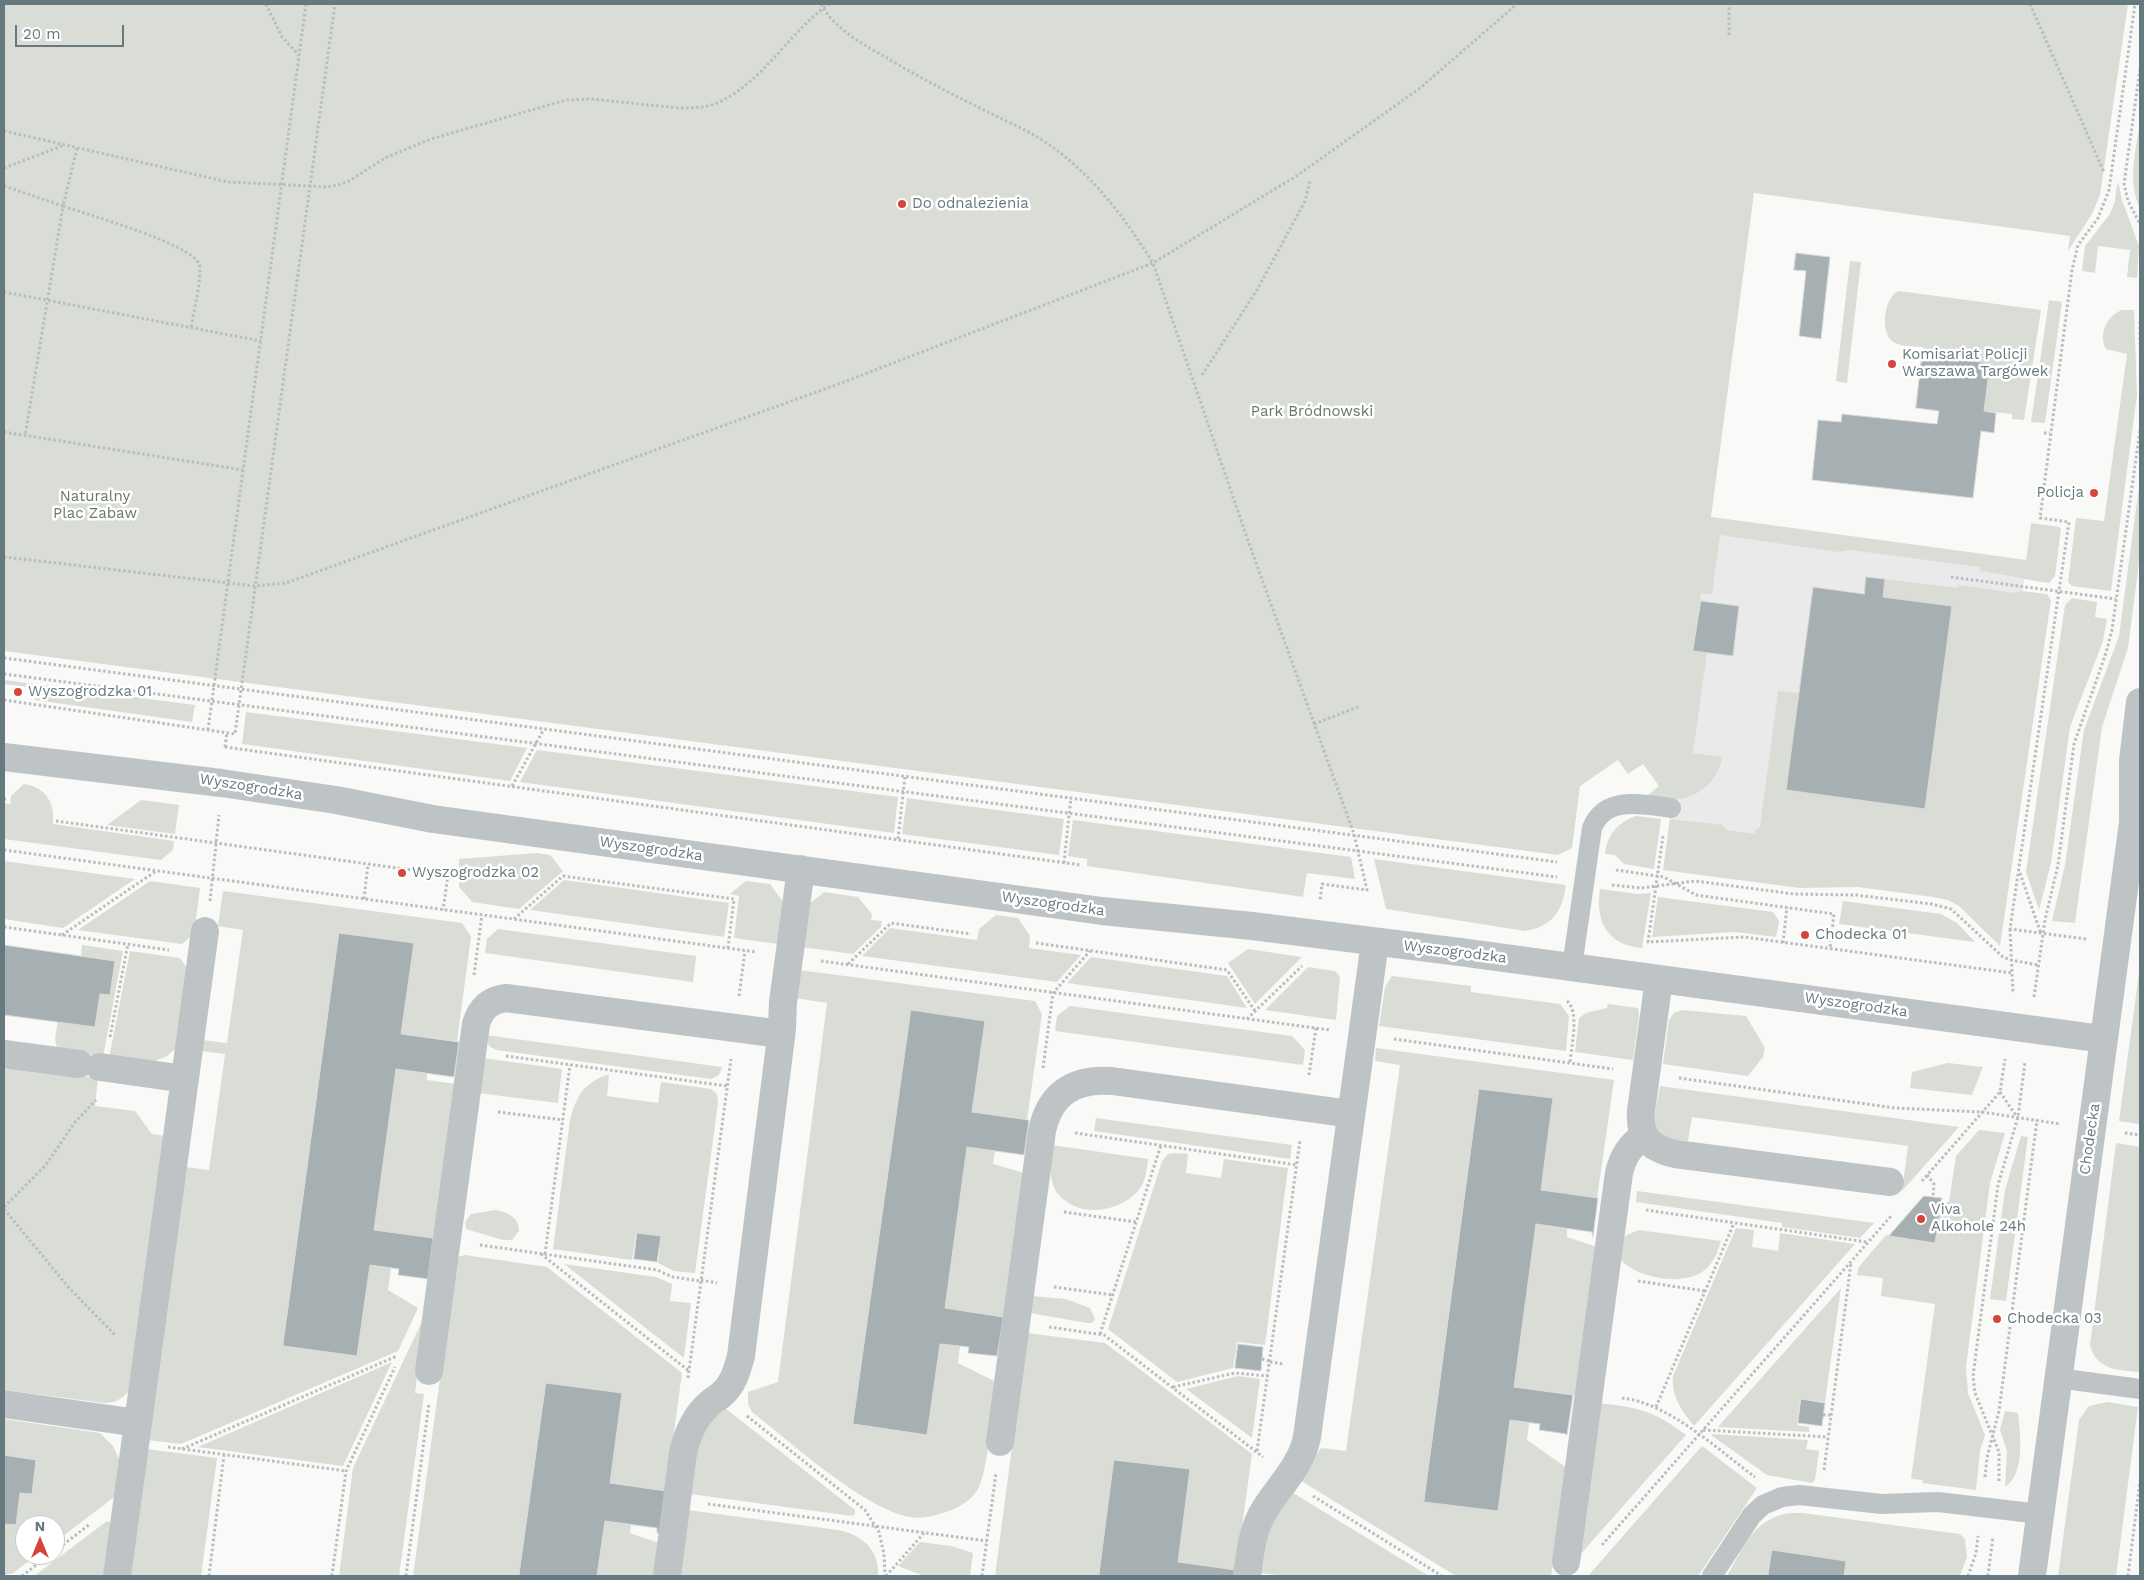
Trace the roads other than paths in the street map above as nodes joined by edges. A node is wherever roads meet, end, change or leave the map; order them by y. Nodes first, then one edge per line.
1 (2140, 702) edge
2 (4, 756) edge
3 (1669, 808) road end
4 (2136, 837) edge
5 (801, 869) junction
6 (1375, 942) junction
7 (204, 943) road end
8 (1572, 967) junction
9 (1659, 979) junction
10 (781, 1034) junction
11 (2103, 1039) junction
12 (4, 1054) edge
13 (185, 1079) junction
14 (1352, 1114) junction
15 (1643, 1136) junction
16 (1890, 1182) dead end
17 (429, 1371) road end
18 (2058, 1378) junction
19 (2140, 1389) edge
20 (4, 1404) edge
21 (137, 1433) junction
22 (1000, 1442) road end
23 (2040, 1514) junction
24 (1566, 1562) dead end
25 (117, 1576) edge
26 (667, 1576) edge
27 (1247, 1576) edge
28 (1712, 1576) edge
29 (2032, 1576) edge

1 - 4 street, Chodecka
2 - 5 street, Wyszogrodzka
3 - 8 lane
4 - 11 street, Chodecka
5 - 6 street, Wyszogrodzka
5 - 10 street
6 - 8 street, Wyszogrodzka
6 - 14 street
7 - 13 street
8 - 9 street, Wyszogrodzka
9 - 11 street, Wyszogrodzka
9 - 15 street
10 - 17 street
10 - 26 street
11 - 18 street, Chodecka
12 - 13 street
13 - 21 street
14 - 22 street
14 - 27 street
15 - 16 street
15 - 24 street
18 - 19 lane
18 - 23 street, Chodecka
20 - 21 street
21 - 25 street
23 - 28 lane
23 - 29 street, Chodecka

